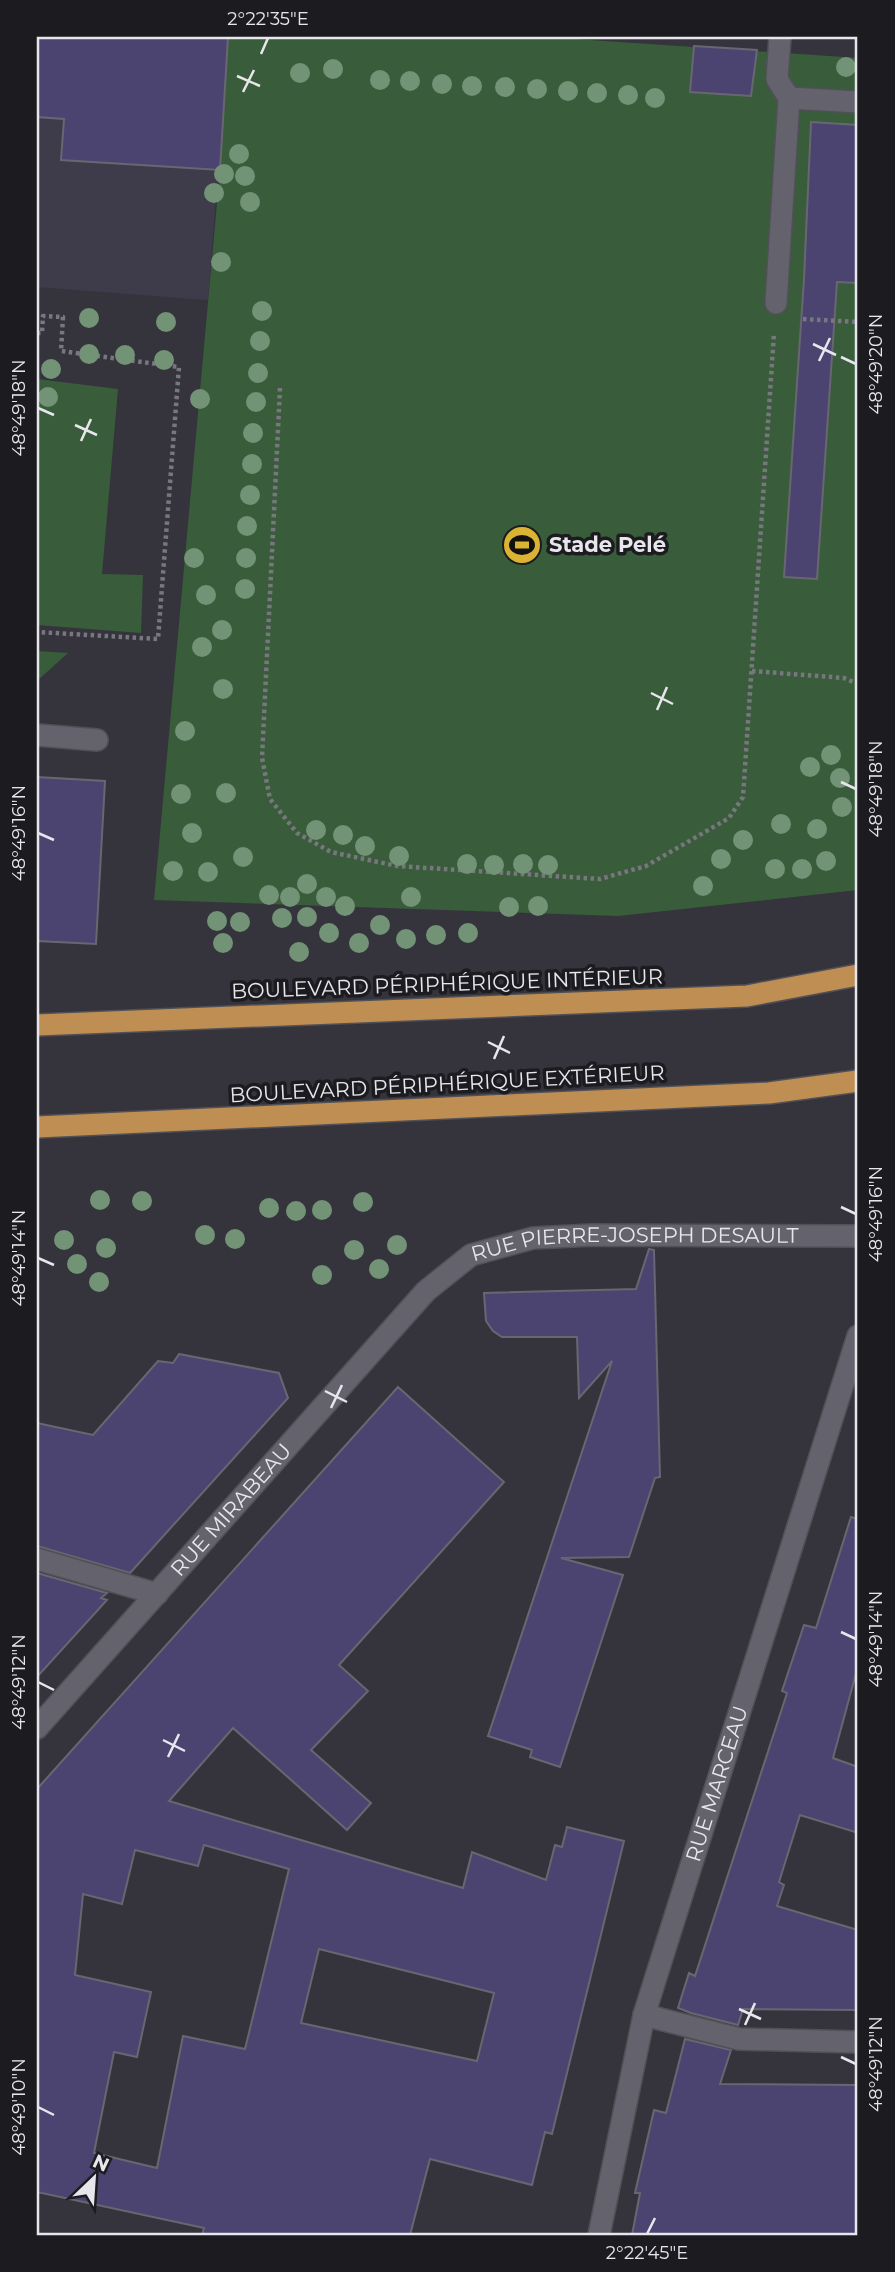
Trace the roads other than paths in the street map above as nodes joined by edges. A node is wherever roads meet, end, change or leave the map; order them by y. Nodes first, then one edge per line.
1 (780, 37) edge
2 (789, 97) junction
3 (858, 102) edge
4 (783, 311) road end
5 (37, 735) edge
6 (97, 740) dead end
7 (858, 975) edge
8 (41, 1024) edge
9 (858, 1081) edge
10 (104, 1126) junction
11 (37, 1127) edge
12 (37, 1137) edge
13 (858, 1236) edge
14 (426, 1291) joint
15 (858, 1336) edge
16 (37, 1559) edge
17 (157, 1594) junction
18 (37, 1728) edge
19 (644, 2015) junction
20 (858, 2042) edge
21 (599, 2235) edge

1 - 2 street
2 - 3 street
2 - 4 street
5 - 6 street
7 - 8 highway, BOULEVARD PÉRIPHÉRIQUE INTÉRIEUR
9 - 10 highway, BOULEVARD PÉRIPHÉRIQUE EXTÉRIEUR
10 - 11 highway, BOULEVARD PÉRIPHÉRIQUE EXTÉRIEUR
10 - 12 highway
13 - 14 street, RUE PIERRE-JOSEPH DESAULT
14 - 17 street, RUE MIRABEAU
15 - 19 street, RUE MARCEAU
16 - 17 street
17 - 18 street, RUE MIRABEAU
19 - 20 street
19 - 21 street, RUE MARCEAU

